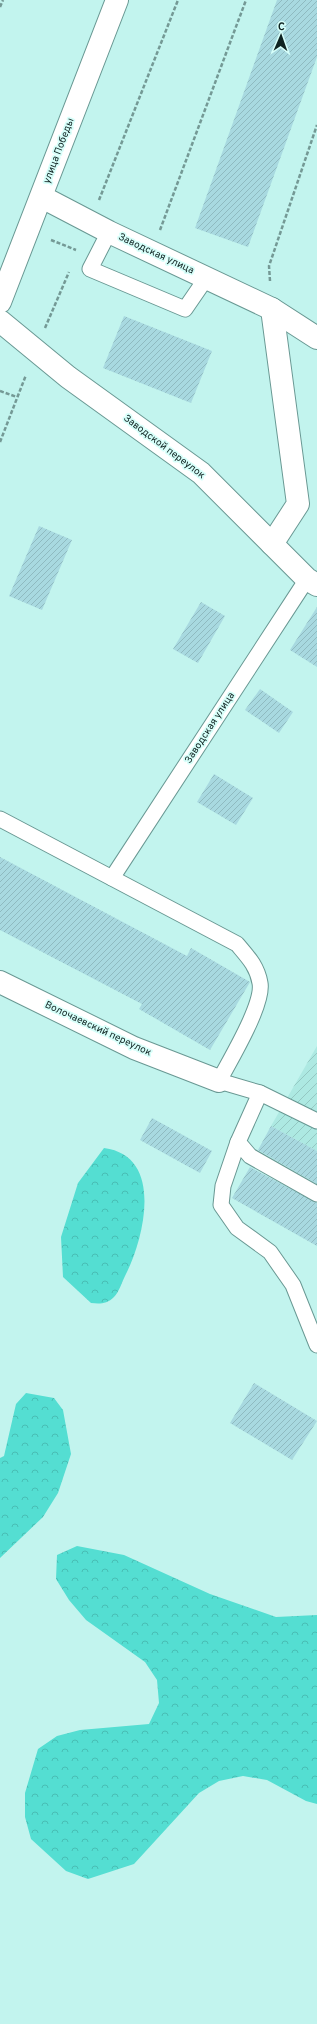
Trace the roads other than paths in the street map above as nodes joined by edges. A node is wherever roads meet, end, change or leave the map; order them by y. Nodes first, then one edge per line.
1 (117, 0) edge
2 (42, 197) junction
3 (99, 228) junction
4 (207, 278) junction
5 (0, 302) edge
6 (272, 309) junction
7 (0, 321) edge
8 (317, 338) edge
9 (272, 544) junction
10 (312, 582) edge
11 (0, 819) edge
12 (112, 878) junction
13 (0, 982) edge
14 (219, 1081) junction
15 (260, 1093) junction
16 (317, 1121) edge
17 (238, 1142) junction
18 (317, 1194) edge
19 (317, 1345) edge

1 - 2 main road, улица Победы
2 - 3 main road, Заводская улица
2 - 5 main road, улица Победы
3 - 4 main road, Заводская улица
3 - 4 lane
4 - 6 main road, Заводская улица
6 - 8 main road, Заводская улица
6 - 9 main road
7 - 9 main road, Заводской переулок
9 - 10 main road, Заводской переулок
10 - 12 lane, Заводская улица
11 - 12 lane
12 - 14 lane
13 - 14 main road, Волочаевский переулок
14 - 15 lane
15 - 16 lane
15 - 17 lane
17 - 18 lane
17 - 19 lane

